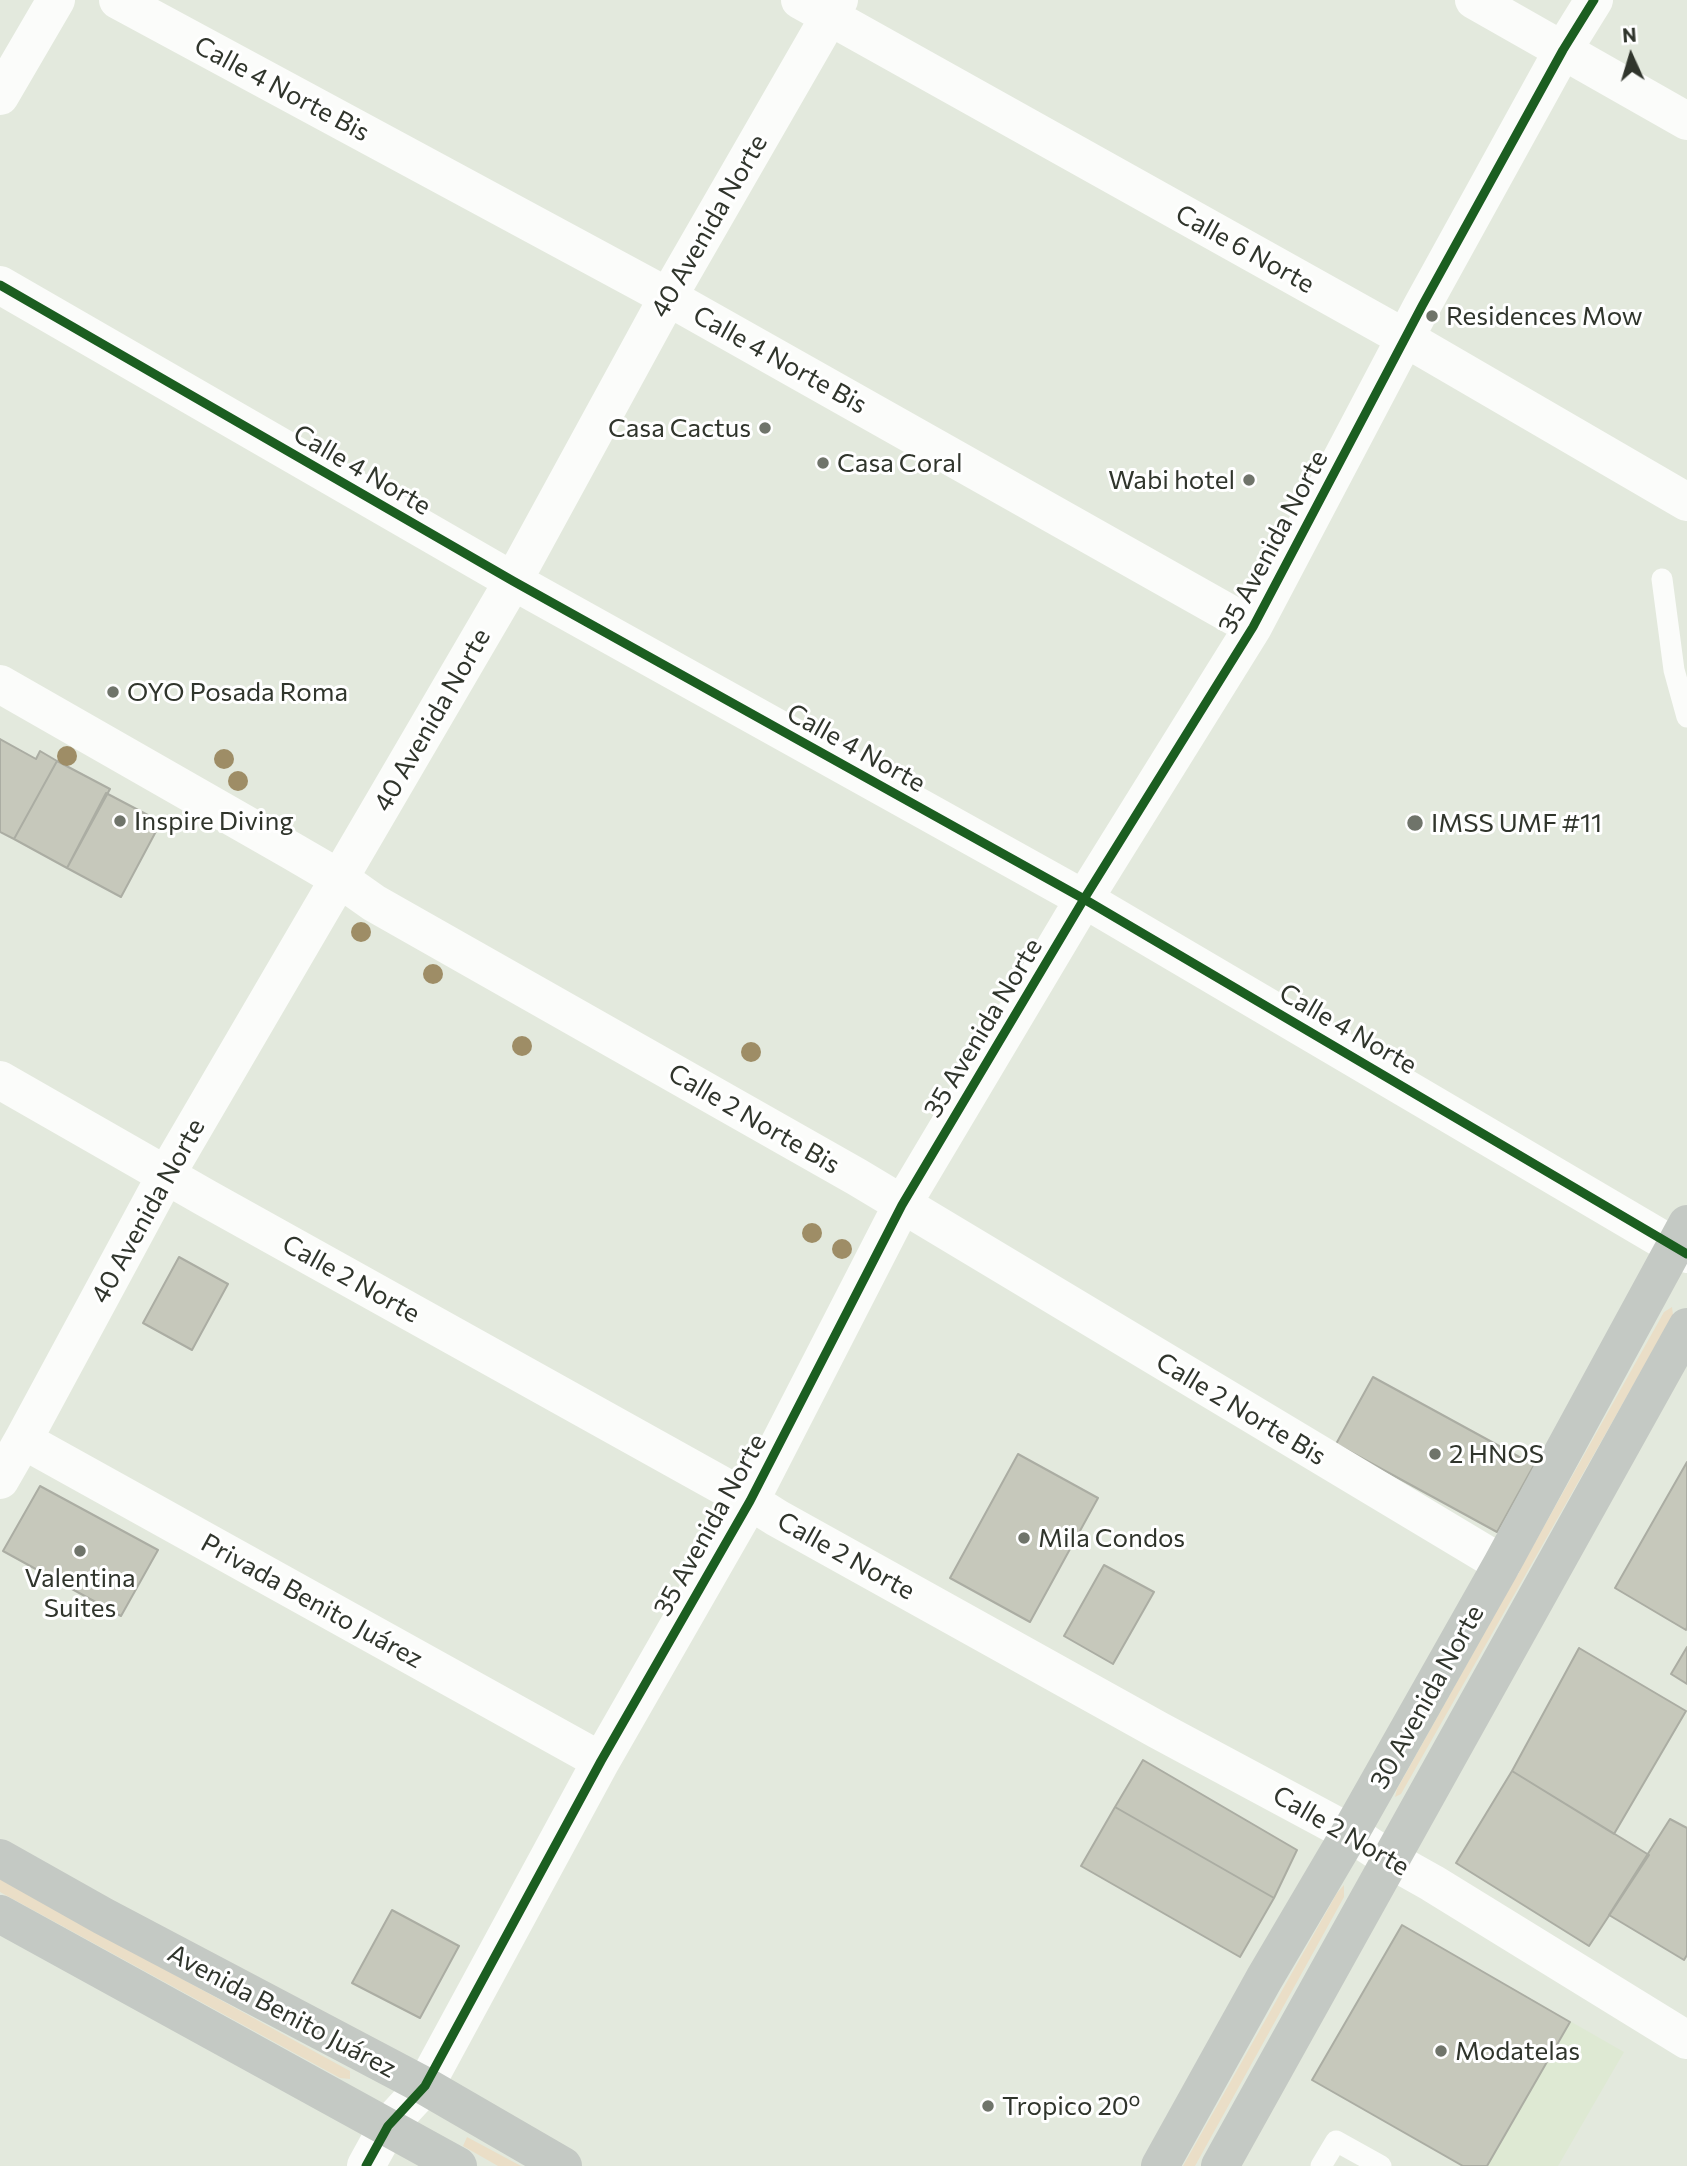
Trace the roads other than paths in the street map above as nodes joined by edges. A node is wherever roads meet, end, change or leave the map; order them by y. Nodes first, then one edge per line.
1 (56, 0) edge
2 (118, 0) edge
3 (1474, 0) edge
4 (1594, 0) edge
5 (823, 6) edge
6 (1563, 50) junction
7 (0, 96) edge
8 (1687, 121) edge
9 (0, 285) edge
10 (668, 297) junction
11 (1405, 338) junction
12 (1687, 502) edge
13 (1662, 579) dead end
14 (513, 581) junction
15 (1253, 626) junction
16 (0, 684) edge
17 (1687, 718) edge
18 (340, 879) junction
19 (1084, 899) junction
20 (0, 1080) edge
21 (166, 1175) junction
22 (901, 1205) junction
23 (1683, 1241) edge
24 (1687, 1326) edge
25 (23, 1440) junction
26 (0, 1480) edge
27 (750, 1501) junction
28 (1502, 1564) junction
29 (601, 1761) junction
30 (1350, 1833) junction
31 (0, 1858) edge
32 (1391, 1860) junction
33 (0, 1914) edge
34 (1687, 2040) edge
35 (425, 2086) junction
36 (388, 2126) junction
37 (366, 2166) edge
38 (458, 2166) edge
39 (563, 2166) edge
40 (1160, 2166) edge
41 (1220, 2166) edge
42 (1321, 2166) edge
43 (1381, 2166) edge

1 - 7 street
2 - 10 street, Calle 4 Norte Bis
3 - 6 street
4 - 6 street, 35 Avenida Norte
5 - 10 street, 40 Avenida Norte
5 - 11 street, Calle 6 Norte
6 - 8 street
6 - 11 street, 35 Avenida Norte
9 - 14 street, Calle 4 Norte
10 - 14 street, 40 Avenida Norte
10 - 15 street, Calle 4 Norte Bis
11 - 12 street, Calle 6 Norte
11 - 15 street, 35 Avenida Norte
13 - 17 lane
14 - 18 street, 40 Avenida Norte
14 - 19 street, Calle 4 Norte
15 - 19 street, 35 Avenida Norte
16 - 18 street, Calle 2 Norte Bis
18 - 21 street, 40 Avenida Norte
18 - 22 street, Calle 2 Norte Bis
19 - 22 street, 35 Avenida Norte
19 - 23 street, Calle 4 Norte
20 - 21 street, Calle 2 Norte
21 - 25 street, 40 Avenida Norte
21 - 27 street, Calle 2 Norte
22 - 27 street, 35 Avenida Norte
22 - 28 street, Calle 2 Norte Bis
23 - 28 street, 30 Avenida Norte
24 - 32 street, 30 Avenida Norte
25 - 26 street, 40 Avenida Norte
25 - 29 street, Privada Benito Juárez
27 - 29 street, 35 Avenida Norte
27 - 30 street, Calle 2 Norte
28 - 30 street, 30 Avenida Norte
29 - 35 street, 35 Avenida Norte
30 - 32 street, Calle 2 Norte
30 - 40 street, 30 Avenida Norte
31 - 35 street, Avenida Benito Juárez
32 - 34 street, Calle 2 Norte
32 - 41 street, 30 Avenida Norte
33 - 36 street, Avenida Benito Juárez
35 - 36 street, 35 Avenida Norte
35 - 39 street, Avenida Benito Juárez
36 - 37 street, 35 Avenida Norte
36 - 38 street, Avenida Benito Juárez
42 - 43 lane

